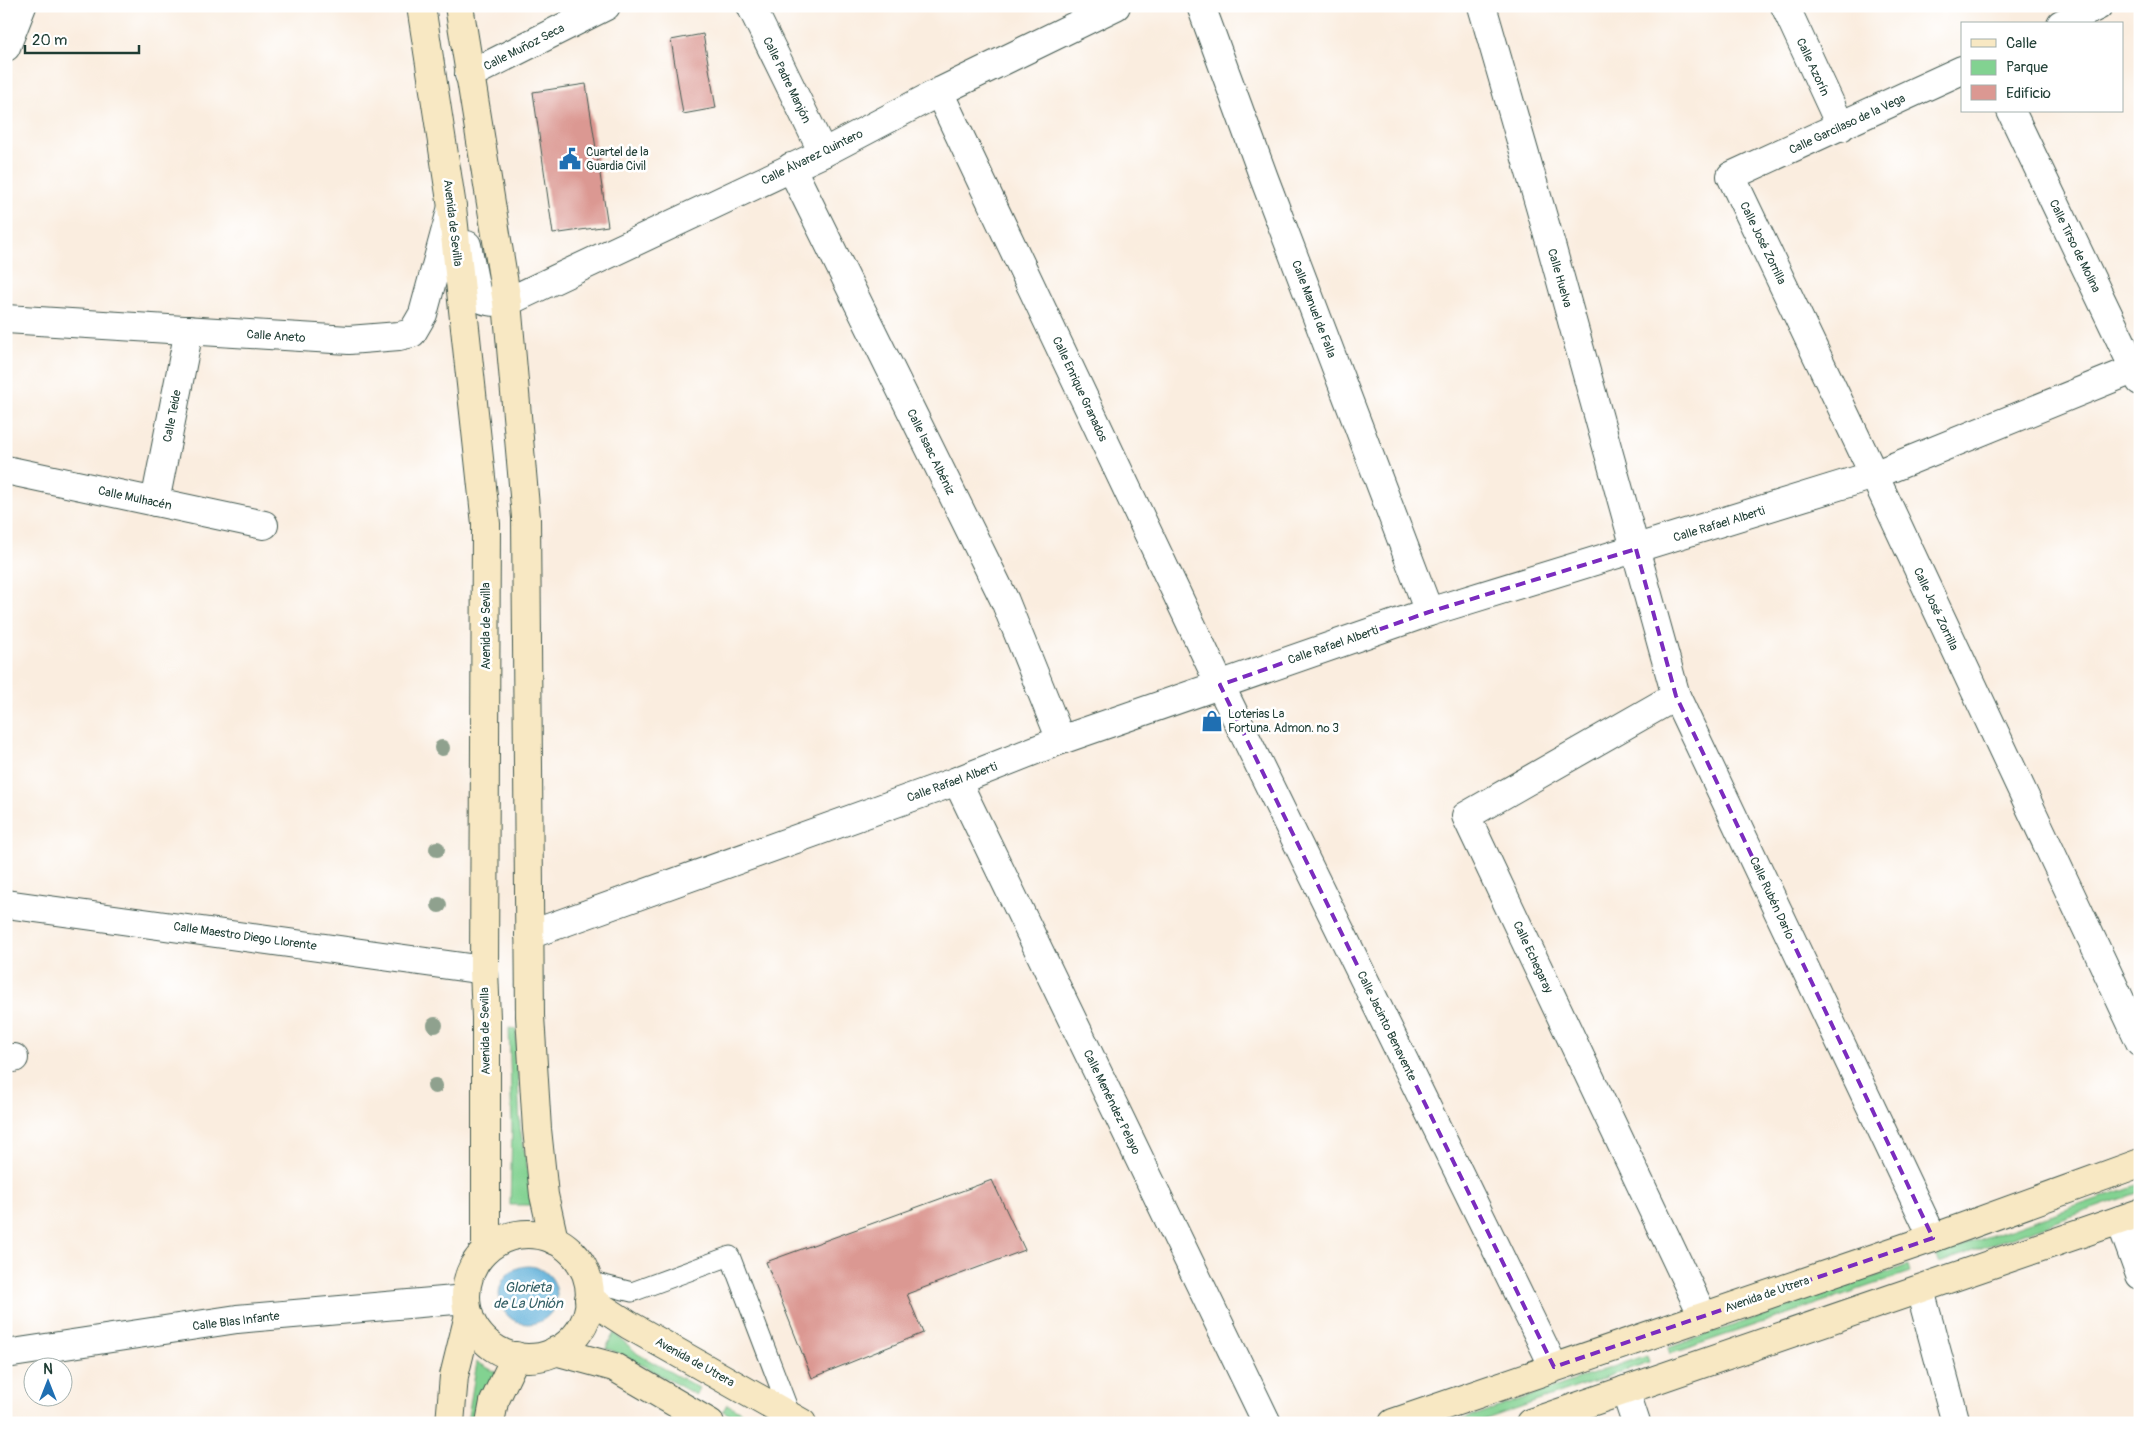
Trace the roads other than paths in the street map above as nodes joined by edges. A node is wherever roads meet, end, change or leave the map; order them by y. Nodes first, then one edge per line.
1 (22, 6) edge
2 (421, 6) edge
3 (459, 6) edge
4 (606, 6) edge
5 (751, 6) edge
6 (1116, 6) edge
7 (1201, 6) edge
8 (1482, 6) edge
9 (1785, 6) edge
10 (2098, 6) edge
11 (2065, 22) edge
12 (6, 47) edge
13 (1961, 70) edge
14 (469, 75) junction
15 (939, 92) junction
16 (2011, 112) edge
17 (1841, 127) junction
18 (823, 153) junction
19 (791, 167) junction
20 (1731, 176) joint
21 (452, 207) junction
22 (507, 302) junction
23 (6, 319) edge
24 (189, 330) junction
25 (2138, 372) edge
26 (6, 470) edge
27 (1874, 475) junction
28 (155, 502) junction
29 (264, 525) dead end
30 (1636, 550) junction
31 (1429, 612) junction
32 (1220, 685) junction
33 (1676, 696) junction
34 (1061, 740) junction
35 (957, 781) junction
36 (6, 904) edge
37 (529, 935) junction
38 (484, 970) junction
39 (2140, 1042) edge
40 (2140, 1163) edge
41 (2130, 1216) edge
42 (1933, 1238) junction
43 (554, 1240) junction
44 (486, 1250) junction
45 (2140, 1275) edge
46 (589, 1290) junction
47 (1920, 1290) junction
48 (468, 1307) junction
49 (1703, 1316) junction
50 (555, 1351) junction
51 (6, 1354) edge
52 (516, 1356) junction
53 (1554, 1368) junction
54 (1625, 1390) junction
55 (796, 1420) edge
56 (450, 1423) edge
57 (490, 1423) edge
58 (710, 1423) edge
59 (1267, 1423) edge
60 (1393, 1423) edge
61 (1530, 1423) edge
62 (1636, 1423) edge
63 (1956, 1423) edge

1 - 12 street
2 - 21 main road, Avenida de Sevilla
3 - 14 main road
4 - 14 street, Calle Muñoz Seca
5 - 18 street, Calle Padre Manjón
6 - 15 street, Calle Álvarez Quintero
7 - 31 street, Calle Manuel de Falla
8 - 30 street, Calle Huelva
9 - 17 street, Calle Azorín
10 - 11 street
13 - 17 street, Calle Garcilaso de la Vega
14 - 22 main road
15 - 18 street, Calle Álvarez Quintero
15 - 32 street, Calle Enrique Granados
16 - 25 street, Calle Tirso de Molina
17 - 20 street, Calle Garcilaso de la Vega
18 - 19 street, Calle Álvarez Quintero
19 - 22 street, Calle Álvarez Quintero
19 - 34 street, Calle Isaac Albéniz
20 - 27 street, Calle José Zorrilla
21 - 22 street
21 - 24 street, Calle Aneto
21 - 38 main road, Avenida de Sevilla
22 - 37 main road
23 - 24 street, Calle Aneto
24 - 28 street, Calle Teide
25 - 27 street, Calle Rafael Alberti
26 - 28 street, Calle Mulhacén
27 - 30 street, Calle Rafael Alberti
27 - 39 street, Calle José Zorrilla
28 - 29 street, Calle Mulhacén
30 - 31 street, Calle Rafael Alberti
30 - 33 street, Calle Rubén Darío
31 - 32 street, Calle Rafael Alberti
32 - 34 street, Calle Rafael Alberti
32 - 53 street, Calle Jacinto Benavente
33 - 42 street, Calle Rubén Darío
33 - 49 street, Calle Echegaray
34 - 35 street, Calle Rafael Alberti
35 - 37 street, Calle Rafael Alberti
35 - 59 street, Calle Menéndez Pelayo
36 - 38 street, Calle Maestro Diego Llorente
37 - 43 main road
38 - 44 main road, Avenida de Sevilla
40 - 42 main road, Avenida de Utrera
41 - 45 street
41 - 47 main road
42 - 49 main road, Avenida de Utrera
43 - 44 main road
43 - 46 main road
44 - 48 main road
46 - 50 main road
46 - 55 main road, Avenida de Utrera
46 - 55 lane
47 - 54 main road
47 - 63 street
48 - 51 street, Calle Blas Infante
48 - 52 main road
48 - 56 main road
49 - 53 main road, Avenida de Utrera
50 - 52 main road
50 - 58 main road
52 - 57 main road
53 - 60 main road, Avenida de Utrera
54 - 61 main road
54 - 62 street

